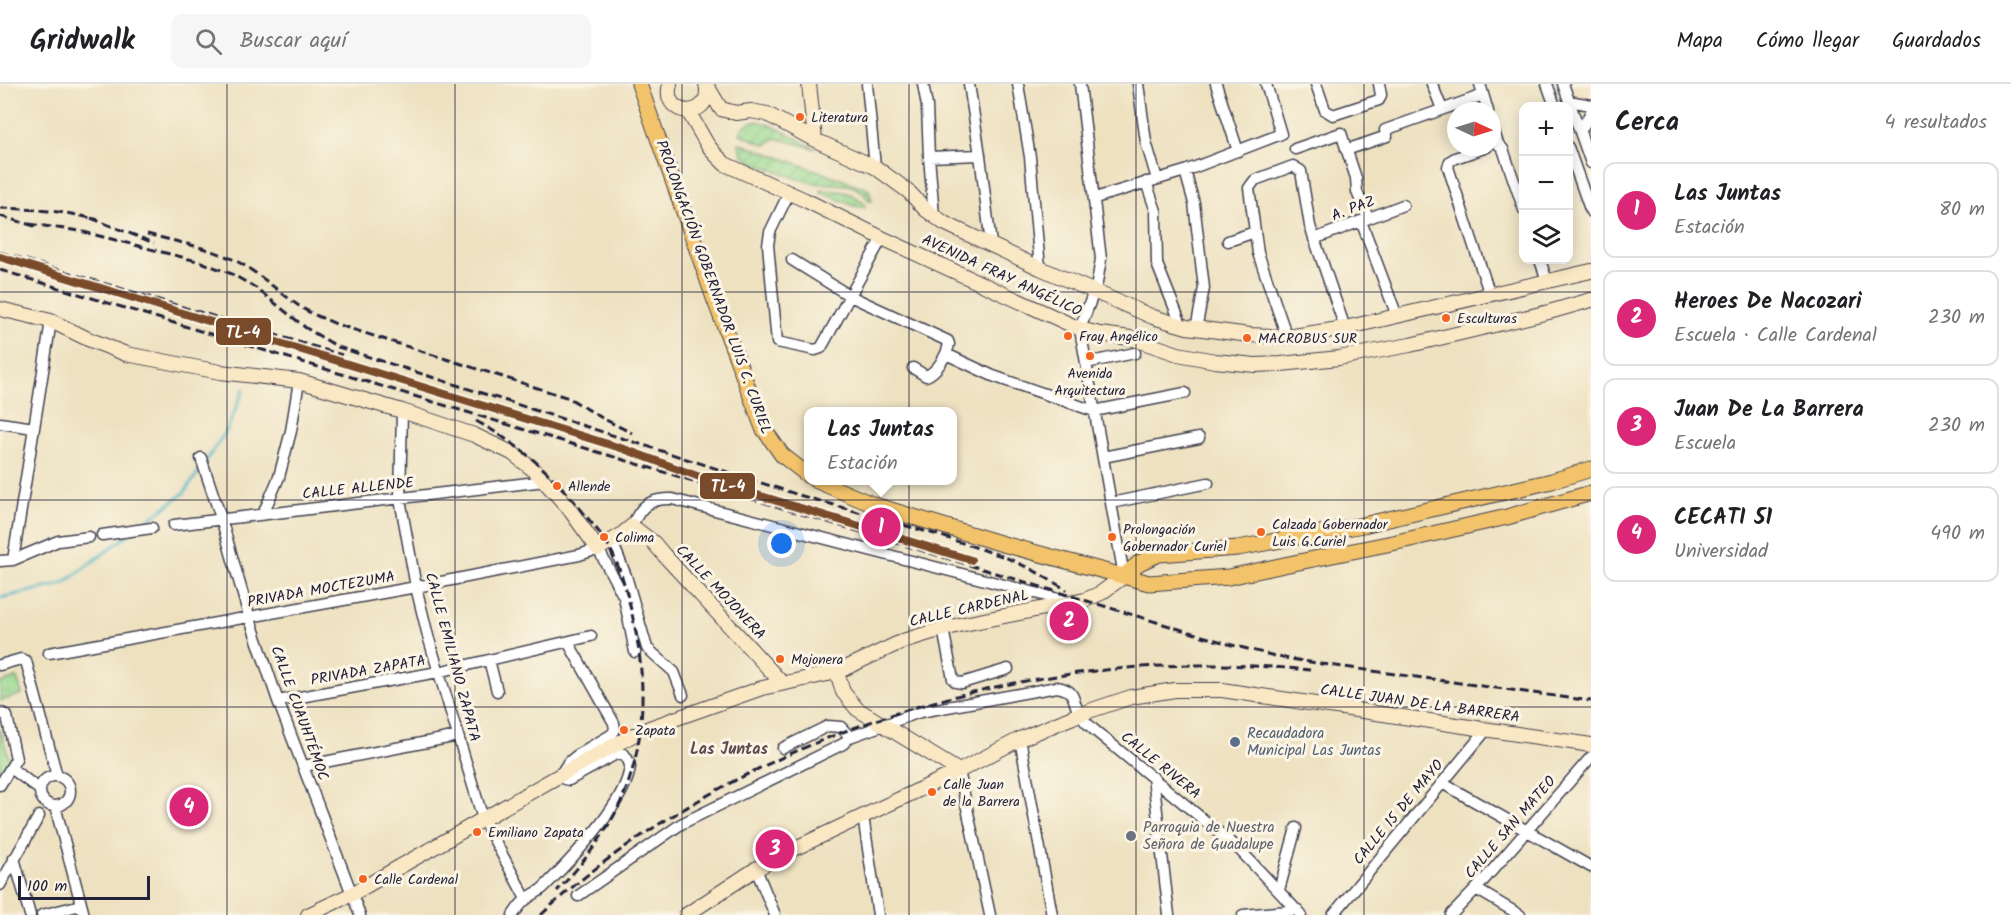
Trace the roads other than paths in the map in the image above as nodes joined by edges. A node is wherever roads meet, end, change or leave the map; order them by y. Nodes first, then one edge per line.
1 (639, 84) edge
2 (706, 84) edge
3 (809, 84) edge
4 (867, 84) edge
5 (922, 84) edge
6 (969, 84) edge
7 (1018, 84) edge
8 (1080, 84) edge
9 (1138, 84) edge
10 (1216, 84) edge
11 (1266, 84) edge
12 (1316, 84) edge
13 (1379, 84) edge
14 (1432, 84) edge
15 (1547, 84) edge
16 (1563, 84) edge
17 (667, 85) edge
18 (1481, 89) edge
19 (1554, 102) edge
20 (1569, 102) edge
21 (1573, 103) edge
22 (1591, 105) edge
23 (1442, 110) junction
24 (688, 111) junction
25 (1591, 112) edge
26 (1573, 113) edge
27 (1580, 132) junction
28 (815, 140) junction
29 (1501, 148) edge
30 (1295, 150) dead end
31 (1346, 150) junction
32 (1238, 151) junction
33 (980, 155) junction
34 (1464, 156) edge
35 (1572, 156) edge
36 (929, 157) junction
37 (1591, 163) edge
38 (875, 166) junction
39 (1185, 171) junction
40 (1151, 180) junction
41 (789, 193) junction
42 (1519, 195) edge
43 (1095, 198) junction
44 (1402, 206) dead end
45 (1591, 212) edge
46 (934, 216) junction
47 (1364, 219) junction
48 (1256, 232) junction
49 (882, 238) junction
50 (1314, 239) junction
51 (1228, 241) dead end
52 (991, 245) junction
53 (792, 260) dead end
54 (1542, 264) edge
55 (1040, 268) junction
56 (1591, 271) edge
57 (1548, 281) junction
58 (1094, 291) junction
59 (1490, 295) junction
60 (850, 296) junction
61 (1591, 300) edge
62 (0, 309) edge
63 (1397, 316) junction
64 (51, 321) junction
65 (1181, 324) junction
66 (1345, 328) junction
67 (1080, 329) junction
68 (1196, 329) junction
69 (1287, 337) junction
70 (948, 349) junction
71 (1135, 353) dead end
72 (1086, 363) junction
73 (913, 369) dead end
74 (299, 381) junction
75 (1185, 393) dead end
76 (402, 411) junction
77 (1094, 411) junction
78 (0, 423) edge
79 (34, 428) junction
80 (1198, 438) dead end
81 (1103, 457) junction
82 (201, 458) dead end
83 (1591, 469) edge
84 (804, 473) edge
85 (545, 481) junction
86 (1208, 483) dead end
87 (827, 485) edge
88 (1591, 493) edge
89 (400, 499) junction
90 (1111, 503) junction
91 (263, 514) junction
92 (221, 518) junction
93 (1392, 519) junction
94 (174, 525) dead end
95 (632, 526) junction
96 (152, 528) dead end
97 (102, 535) dead end
98 (89, 537) dead end
99 (612, 541) junction
100 (1397, 542) junction
101 (598, 549) junction
102 (1196, 551) junction
103 (13, 560) junction
104 (0, 561) edge
105 (1124, 576) junction
106 (1197, 579) junction
107 (416, 587) junction
108 (1071, 603) junction
109 (249, 616) junction
110 (943, 629) junction
111 (591, 636) dead end
112 (568, 642) junction
113 (634, 652) dead end
114 (49, 653) dead end
115 (489, 660) junction
116 (0, 665) edge
117 (27, 665) junction
118 (1008, 669) dead end
119 (0, 672) edge
120 (438, 672) junction
121 (837, 672) junction
122 (782, 683) junction
123 (497, 691) dead end
124 (683, 695) dead end
125 (278, 701) junction
126 (0, 712) edge
127 (1080, 714) junction
128 (884, 725) junction
129 (649, 728) dead end
130 (1487, 729) junction
131 (633, 735) dead end
132 (458, 736) junction
133 (850, 737) junction
134 (1020, 739) junction
135 (1591, 745) edge
136 (783, 748) dead end
137 (1591, 757) edge
138 (304, 766) junction
139 (11, 768) junction
140 (960, 771) junction
141 (562, 774) junction
142 (57, 776) junction
143 (1153, 777) junction
144 (1442, 783) junction
145 (0, 785) edge
146 (40, 790) junction
147 (55, 806) junction
148 (39, 816) dead end
149 (863, 816) junction
150 (483, 819) junction
151 (1296, 828) dead end
152 (1528, 830) junction
153 (14, 858) junction
154 (1591, 867) edge
155 (756, 869) junction
156 (0, 885) edge
157 (1476, 889) junction
158 (1279, 890) junction
159 (352, 894) junction
160 (578, 896) dead end
161 (526, 899) junction
162 (82, 910) edge
163 (1300, 913) edge
164 (30, 915) edge
165 (42, 915) edge
166 (308, 915) edge
167 (360, 915) edge
168 (513, 915) edge
169 (686, 915) edge
170 (776, 915) edge
171 (878, 915) edge
172 (990, 915) edge
173 (1052, 915) edge
174 (1169, 915) edge
175 (1243, 915) edge
176 (1333, 915) edge
177 (1451, 915) edge
178 (1520, 915) edge

1 - 84 main road, PROLONGACIÓN GOBERNADOR LUIS C. CURIEL
2 - 24 street
2 - 28 street, AVENIDA FRAY ANGÉLICO
3 - 28 street
4 - 38 street
5 - 36 street
6 - 33 street
7 - 55 street
8 - 43 street
9 - 40 street
10 - 32 street
11 - 32 street
12 - 13 street
14 - 23 street
15 - 19 street
16 - 20 street
17 - 24 street, AVENIDA FRAY ANGÉLICO
18 - 23 street
21 - 22 street
23 - 31 street
24 - 41 street, AVENIDA FRAY ANGÉLICO
25 - 27 street
26 - 27 street
27 - 37 street
28 - 38 street, AVENIDA FRAY ANGÉLICO
29 - 42 street
30 - 31 street
31 - 47 street
32 - 39 street
33 - 36 street
33 - 52 street
34 - 59 street
35 - 45 street
36 - 46 street
38 - 46 street, AVENIDA FRAY ANGÉLICO
39 - 40 street
39 - 68 street
40 - 43 street
40 - 65 street
41 - 49 street, AVENIDA FRAY ANGÉLICO
41 - 60 street
43 - 58 street
44 - 47 street, A. PAZ
46 - 52 street, AVENIDA FRAY ANGÉLICO
47 - 50 street, A. PAZ
47 - 63 street
48 - 50 street
48 - 51 street
48 - 69 street
49 - 60 street
49 - 67 street, AVENIDA FRAY ANGÉLICO
50 - 66 street
52 - 55 street, AVENIDA FRAY ANGÉLICO
53 - 60 street
54 - 57 street
55 - 58 street, AVENIDA FRAY ANGÉLICO
56 - 57 street, AVENIDA FRAY ANGÉLICO
57 - 59 street, AVENIDA FRAY ANGÉLICO
58 - 65 street, AVENIDA FRAY ANGÉLICO
58 - 67 street
59 - 63 street, AVENIDA FRAY ANGÉLICO
60 - 70 street
61 - 67 street, AVENIDA FRAY ANGÉLICO
62 - 64 street
63 - 66 street, AVENIDA FRAY ANGÉLICO
64 - 74 street
64 - 79 street
65 - 68 street, AVENIDA FRAY ANGÉLICO
66 - 69 street, AVENIDA FRAY ANGÉLICO
67 - 72 street
68 - 69 street, AVENIDA FRAY ANGÉLICO
70 - 73 street
70 - 77 street
71 - 72 street
72 - 77 street
74 - 76 street
74 - 91 street
75 - 77 street
76 - 85 street
76 - 89 street, CALLE EMILIANO ZAPATA
77 - 81 street
78 - 79 street
79 - 103 street
80 - 81 street
81 - 90 street
82 - 92 street, CALLE CUAUHTÉMOC
83 - 93 main road
85 - 89 street, CALLE ALLENDE
85 - 101 street
86 - 90 street
87 - 105 main road
88 - 100 main road
89 - 91 street, CALLE ALLENDE
89 - 107 street, CALLE EMILIANO ZAPATA
90 - 105 street
91 - 92 street, CALLE ALLENDE
92 - 94 street, CALLE ALLENDE
92 - 109 street, CALLE CUAUHTÉMOC
93 - 100 main road
93 - 102 main road
95 - 99 street
95 - 108 street
95 - 122 street, CALLE MOJONERA
96 - 97 street
98 - 103 street
99 - 101 street
99 - 124 street
100 - 106 main road
101 - 107 street, PRIVADA MOCTEZUMA
101 - 113 street
102 - 105 main road
102 - 106 main road
103 - 104 street
105 - 106 main road
105 - 108 street, CALLE CARDENAL
107 - 109 street, PRIVADA MOCTEZUMA
107 - 120 street, CALLE EMILIANO ZAPATA
108 - 110 street, CALLE CARDENAL
109 - 114 street, PRIVADA MOCTEZUMA
109 - 125 street, CALLE CUAUHTÉMOC
110 - 118 street
110 - 121 street, CALLE CARDENAL
111 - 112 street, PRIVADA ZAPATA
112 - 115 street, PRIVADA ZAPATA
112 - 141 street
115 - 120 street, PRIVADA ZAPATA
115 - 123 street
116 - 117 street
117 - 119 street
117 - 142 street
120 - 125 street, PRIVADA ZAPATA
120 - 132 street, CALLE EMILIANO ZAPATA
121 - 122 street, CALLE CARDENAL
121 - 128 street
122 - 129 street, CALLE CARDENAL
125 - 138 street, CALLE CUAUHTÉMOC
126 - 139 street
127 - 128 street, CALLE RIVERA
127 - 130 street, CALLE JUAN DE LA BARRERA
127 - 134 street, CALLE JUAN DE LA BARRERA
127 - 143 street, CALLE RIVERA
128 - 133 street
128 - 140 street
130 - 135 street, CALLE JUAN DE LA BARRERA
130 - 144 street, CALLE 15 DE MAYO
131 - 141 street
132 - 138 street
132 - 150 street, CALLE EMILIANO ZAPATA
133 - 136 street
133 - 160 street
134 - 140 street, CALLE JUAN DE LA BARRERA
134 - 173 street
137 - 152 street, CALLE SAN MATEO
138 - 159 street, CALLE CUAUHTÉMOC
139 - 145 street
139 - 146 street
140 - 149 street, CALLE JUAN DE LA BARRERA
140 - 172 street
141 - 150 street
141 - 161 street
142 - 146 street
142 - 147 street
143 - 158 street, CALLE RIVERA
143 - 174 street
144 - 152 street
144 - 176 street, CALLE 15 DE MAYO
146 - 147 street
147 - 162 street
148 - 153 street
149 - 155 street, CALLE JUAN DE LA BARRERA
149 - 171 street
150 - 159 street
150 - 161 street, CALLE EMILIANO ZAPATA
151 - 158 street
152 - 154 street
152 - 157 street, CALLE SAN MATEO
153 - 156 street
153 - 164 street
155 - 169 street, CALLE JUAN DE LA BARRERA
155 - 170 street
157 - 177 street, CALLE SAN MATEO
157 - 178 street
158 - 163 street, CALLE RIVERA
159 - 166 street
159 - 167 street, CALLE CUAUHTÉMOC
161 - 168 street
162 - 165 street
163 - 175 street

